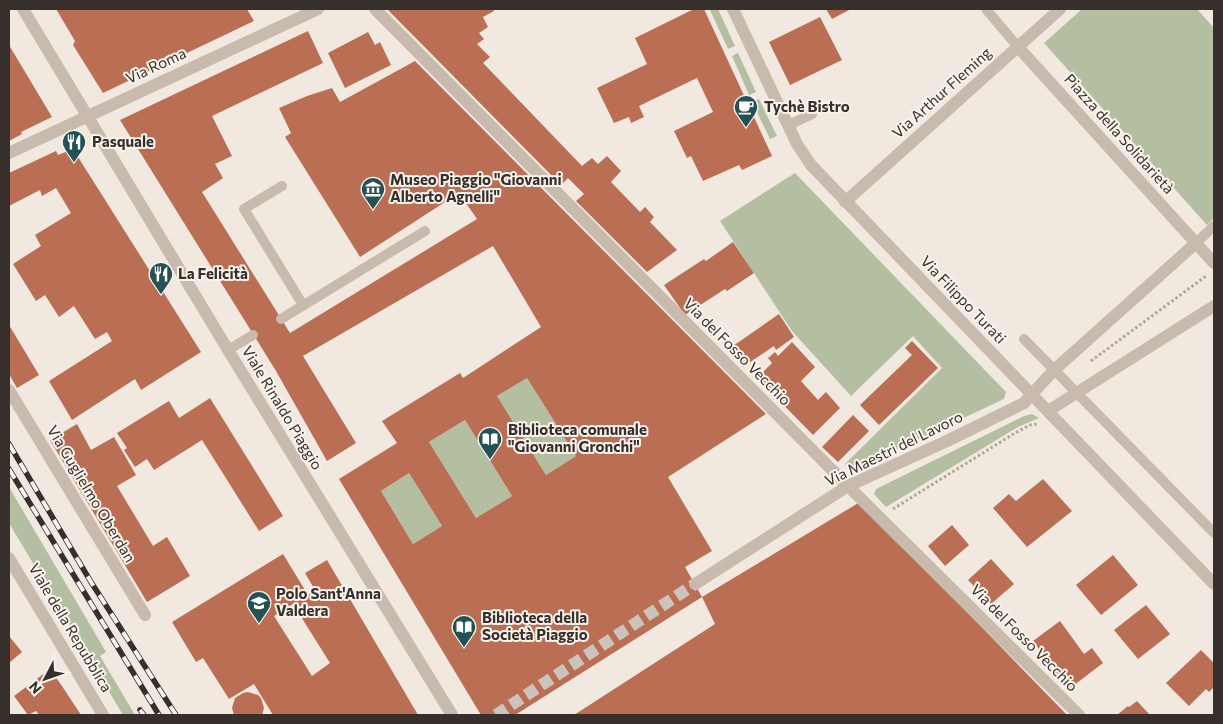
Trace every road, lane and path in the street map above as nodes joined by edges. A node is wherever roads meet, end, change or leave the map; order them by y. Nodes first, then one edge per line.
1 (23, 9) edge
2 (318, 9) edge
3 (375, 9) edge
4 (733, 9) edge
5 (986, 9) edge
6 (1060, 9) edge
7 (1018, 47) junction
8 (812, 114) dead end
9 (87, 117) junction
10 (789, 126) junction
11 (9, 153) edge
12 (282, 186) dead end
13 (845, 202) junction
14 (1214, 226) edge
15 (424, 231) dead end
16 (1196, 243) junction
17 (1214, 264) edge
18 (1206, 276) dead end
19 (303, 305) junction
20 (1214, 306) edge
21 (281, 319) dead end
22 (253, 335) dead end
23 (1024, 338) dead end
24 (228, 350) junction
25 (1090, 362) dead end
26 (1055, 369) junction
27 (9, 390) edge
28 (1078, 392) junction
29 (1032, 393) junction
30 (1048, 411) junction
31 (1037, 424) dead end
32 (848, 486) junction
33 (880, 517) junction
34 (1214, 533) edge
35 (9, 558) edge
36 (695, 584) tunnel mouth
37 (1214, 584) edge
38 (145, 615) dead end
39 (103, 715) edge
40 (452, 715) edge
41 (1078, 715) edge

1 - 9 street, Viale Rinaldo Piaggio
2 - 9 street, Via Roma
3 - 32 street, Via del Fosso Vecchio
4 - 10 street, Via Filippo Turati
5 - 7 lane
6 - 7 street, Via Arthur Fleming
7 - 13 street, Via Arthur Fleming
7 - 16 street, Piazza della Solidarietà
8 - 10 lane
9 - 11 street, Via Roma
9 - 24 street, Viale Rinaldo Piaggio
10 - 13 street, Via Filippo Turati
12 - 19 lane
13 - 29 street, Via Filippo Turati
14 - 16 lane
15 - 19 lane
16 - 17 street, Piazza della Solidarietà
16 - 26 street
18 - 25 path
19 - 21 lane
20 - 28 street
22 - 24 lane
23 - 26 lane
24 - 40 street, Viale Rinaldo Piaggio
26 - 28 lane
26 - 29 street
27 - 38 street, Via Guglielmo Oberdan
28 - 30 street
28 - 34 lane
29 - 30 street, Via Filippo Turati
29 - 32 street, Via Maestri del Lavoro
30 - 37 street, Via Filippo Turati
31 - 33 path
32 - 33 street, Via del Fosso Vecchio
32 - 36 street, Via Maestri del Lavoro
33 - 41 street, Via del Fosso Vecchio
35 - 39 street, Viale della Repubblica

